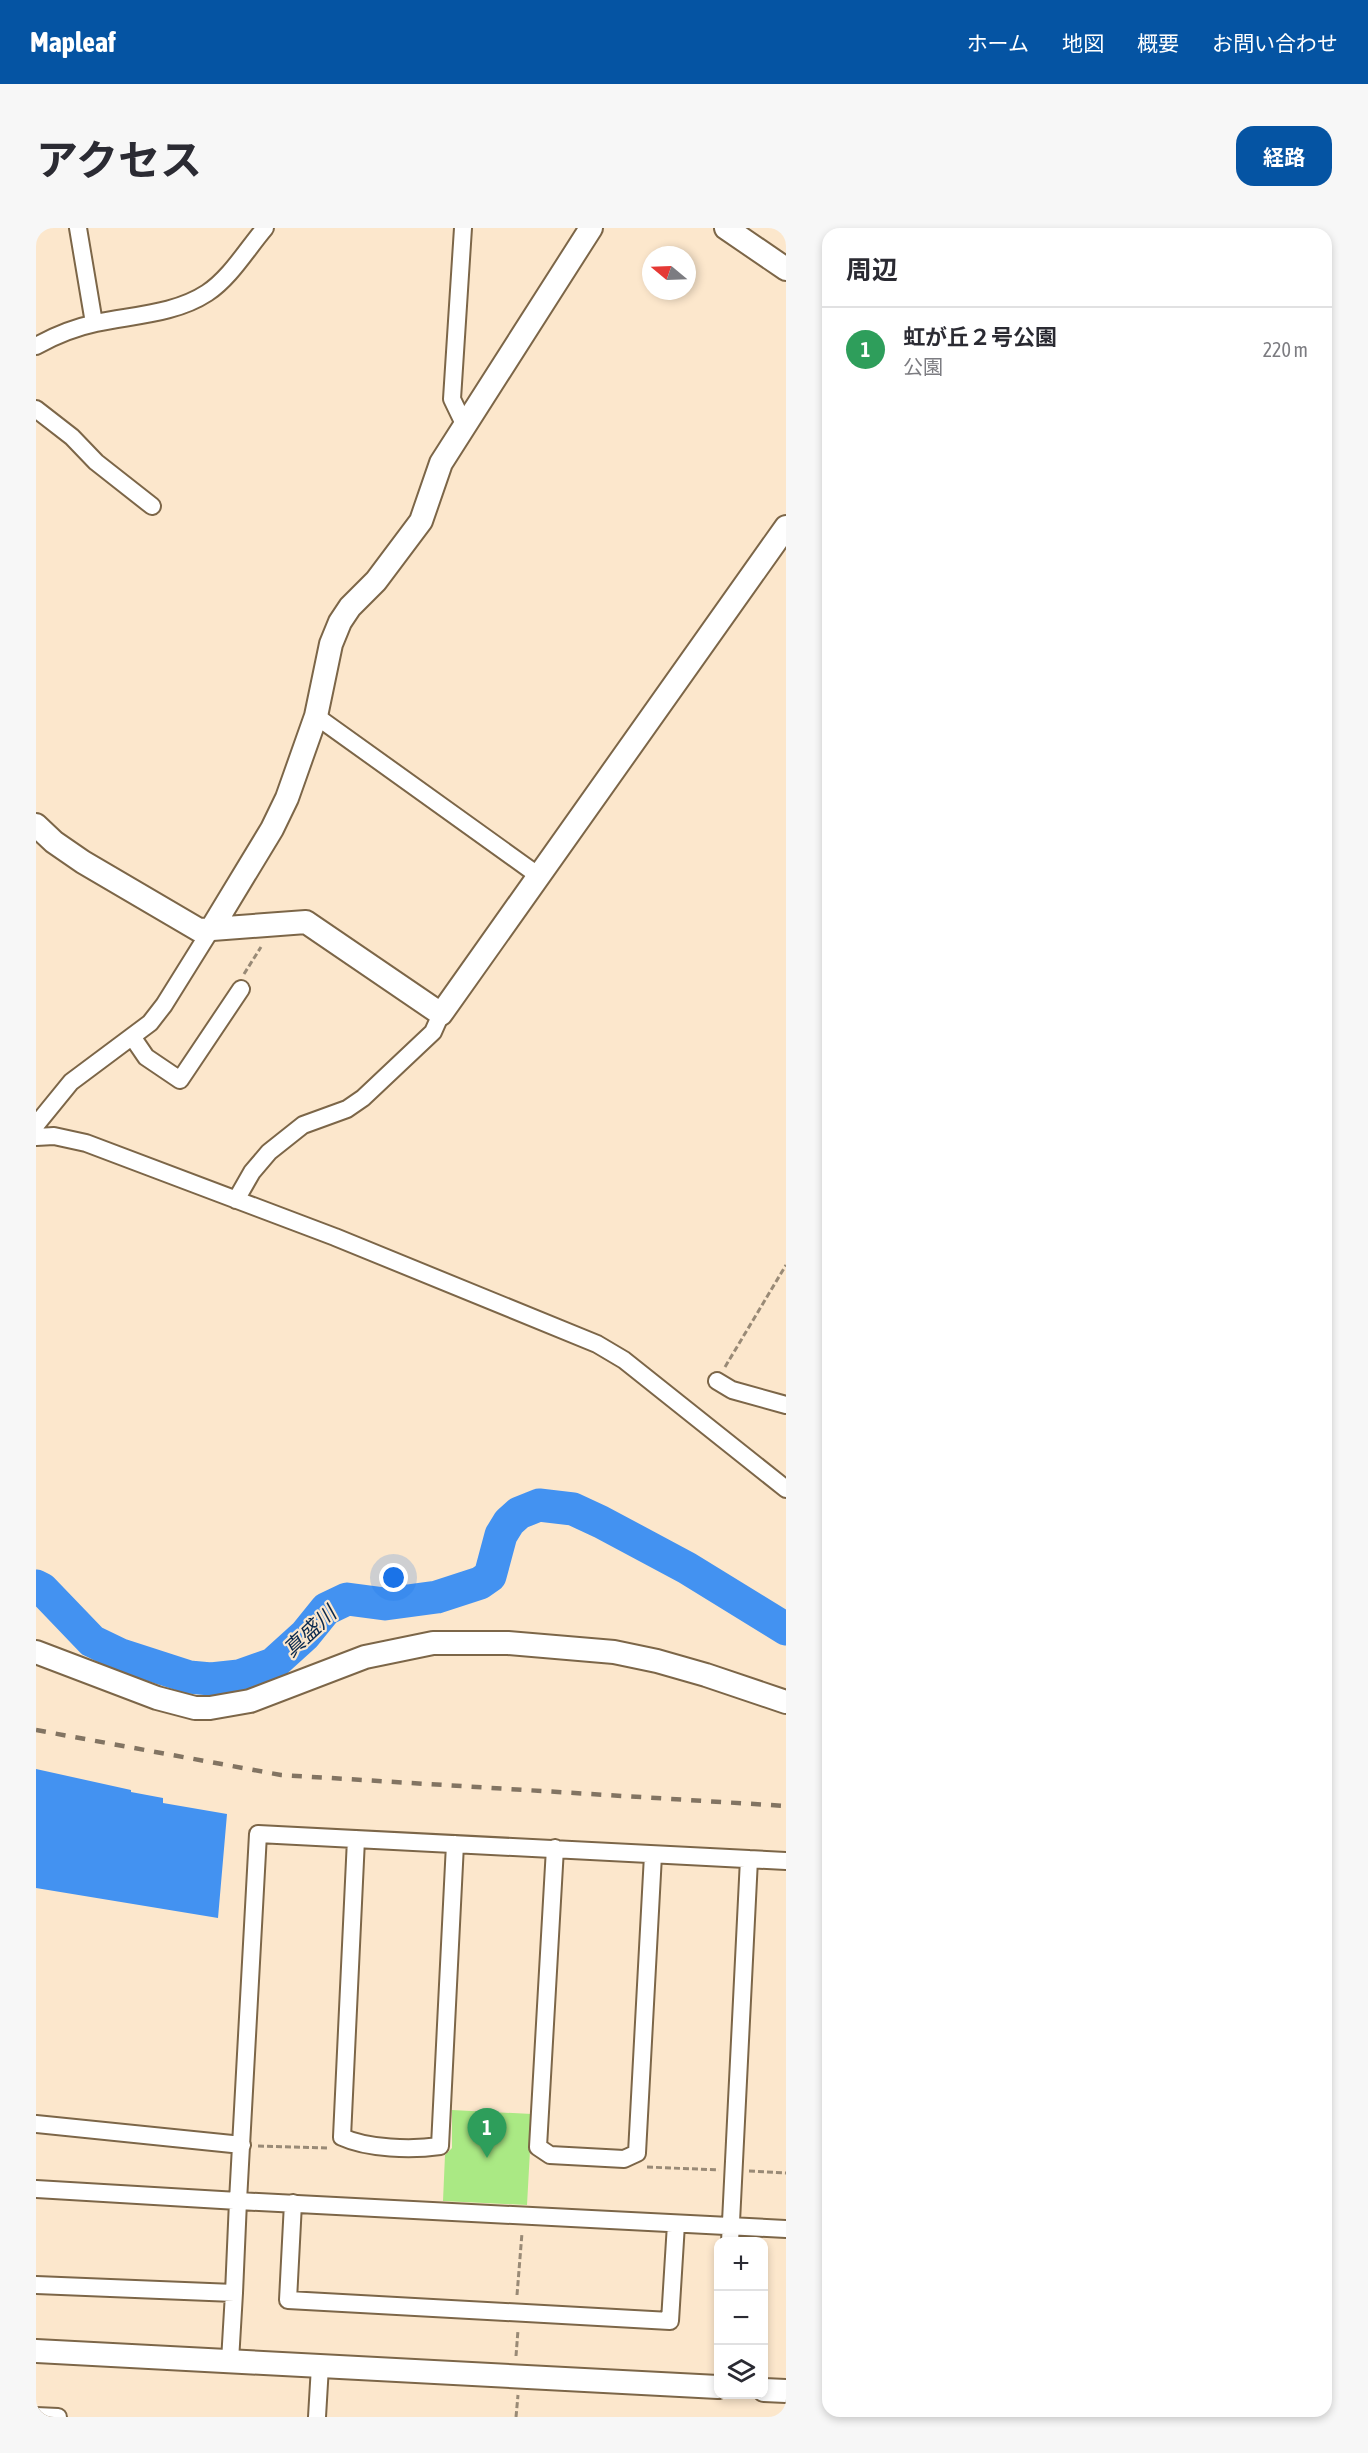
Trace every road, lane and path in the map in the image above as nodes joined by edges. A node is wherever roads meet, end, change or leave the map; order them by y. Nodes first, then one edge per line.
1 (78, 228) edge
2 (265, 228) edge
3 (463, 228) edge
4 (726, 228) edge
5 (585, 230) edge
6 (786, 269) edge
7 (94, 323) junction
8 (36, 345) edge
9 (36, 409) edge
10 (465, 426) junction
11 (152, 506) dead end
12 (786, 527) edge
13 (316, 716) junction
14 (36, 825) edge
15 (538, 876) junction
16 (212, 928) junction
17 (261, 946) dead end
18 (241, 989) joint
19 (441, 1014) junction
20 (133, 1038) junction
21 (36, 1125) edge
22 (36, 1137) edge
23 (236, 1200) junction
24 (786, 1265) edge
25 (717, 1381) joint
26 (786, 1406) edge
27 (786, 1489) edge
28 (36, 1652) edge
29 (786, 1702) edge
30 (356, 1839) junction
31 (455, 1844) junction
32 (555, 1848) junction
33 (653, 1855) junction
34 (749, 1859) junction
35 (786, 1861) edge
36 (36, 2124) edge
37 (242, 2145) junction
38 (339, 2150) dead end
39 (645, 2168) dead end
40 (734, 2171) junction
41 (786, 2173) edge
42 (36, 2189) edge
43 (238, 2201) junction
44 (293, 2204) junction
45 (523, 2217) junction
46 (676, 2224) junction
47 (786, 2229) edge
48 (730, 2234) edge
49 (36, 2285) edge
50 (234, 2293) junction
51 (517, 2305) dead end
52 (519, 2319) dead end
53 (36, 2351) edge
54 (230, 2361) junction
55 (516, 2362) dead end
56 (320, 2366) junction
57 (714, 2387) edge
58 (518, 2390) dead end
59 (768, 2390) edge
60 (786, 2391) edge
61 (36, 2416) edge
62 (58, 2417) edge
63 (317, 2417) edge
64 (516, 2417) edge

1 - 7 street
2 - 7 street
3 - 10 street
4 - 6 street
5 - 10 street
7 - 8 street
9 - 11 street
10 - 13 street
12 - 15 street
13 - 15 street
13 - 16 street
14 - 16 street
15 - 19 street
16 - 19 street
16 - 20 street
17 - 18 path
18 - 20 street
19 - 23 street
20 - 21 street
22 - 23 street
23 - 27 street
24 - 25 path
25 - 26 street
28 - 29 street
30 - 31 street
30 - 31 street
30 - 37 street
31 - 32 street
32 - 33 street
32 - 33 street
33 - 34 street
34 - 35 street
34 - 40 street
36 - 37 street
37 - 38 path
37 - 43 street
39 - 40 path
40 - 41 path
40 - 48 street
42 - 43 street
43 - 44 street
43 - 50 street
44 - 45 street
44 - 46 street
45 - 46 street
45 - 51 path
46 - 48 street
47 - 48 street
49 - 50 street
50 - 54 street
52 - 55 path
53 - 54 street
54 - 56 street
56 - 57 street
56 - 63 street
58 - 64 path
59 - 60 street
61 - 62 street

